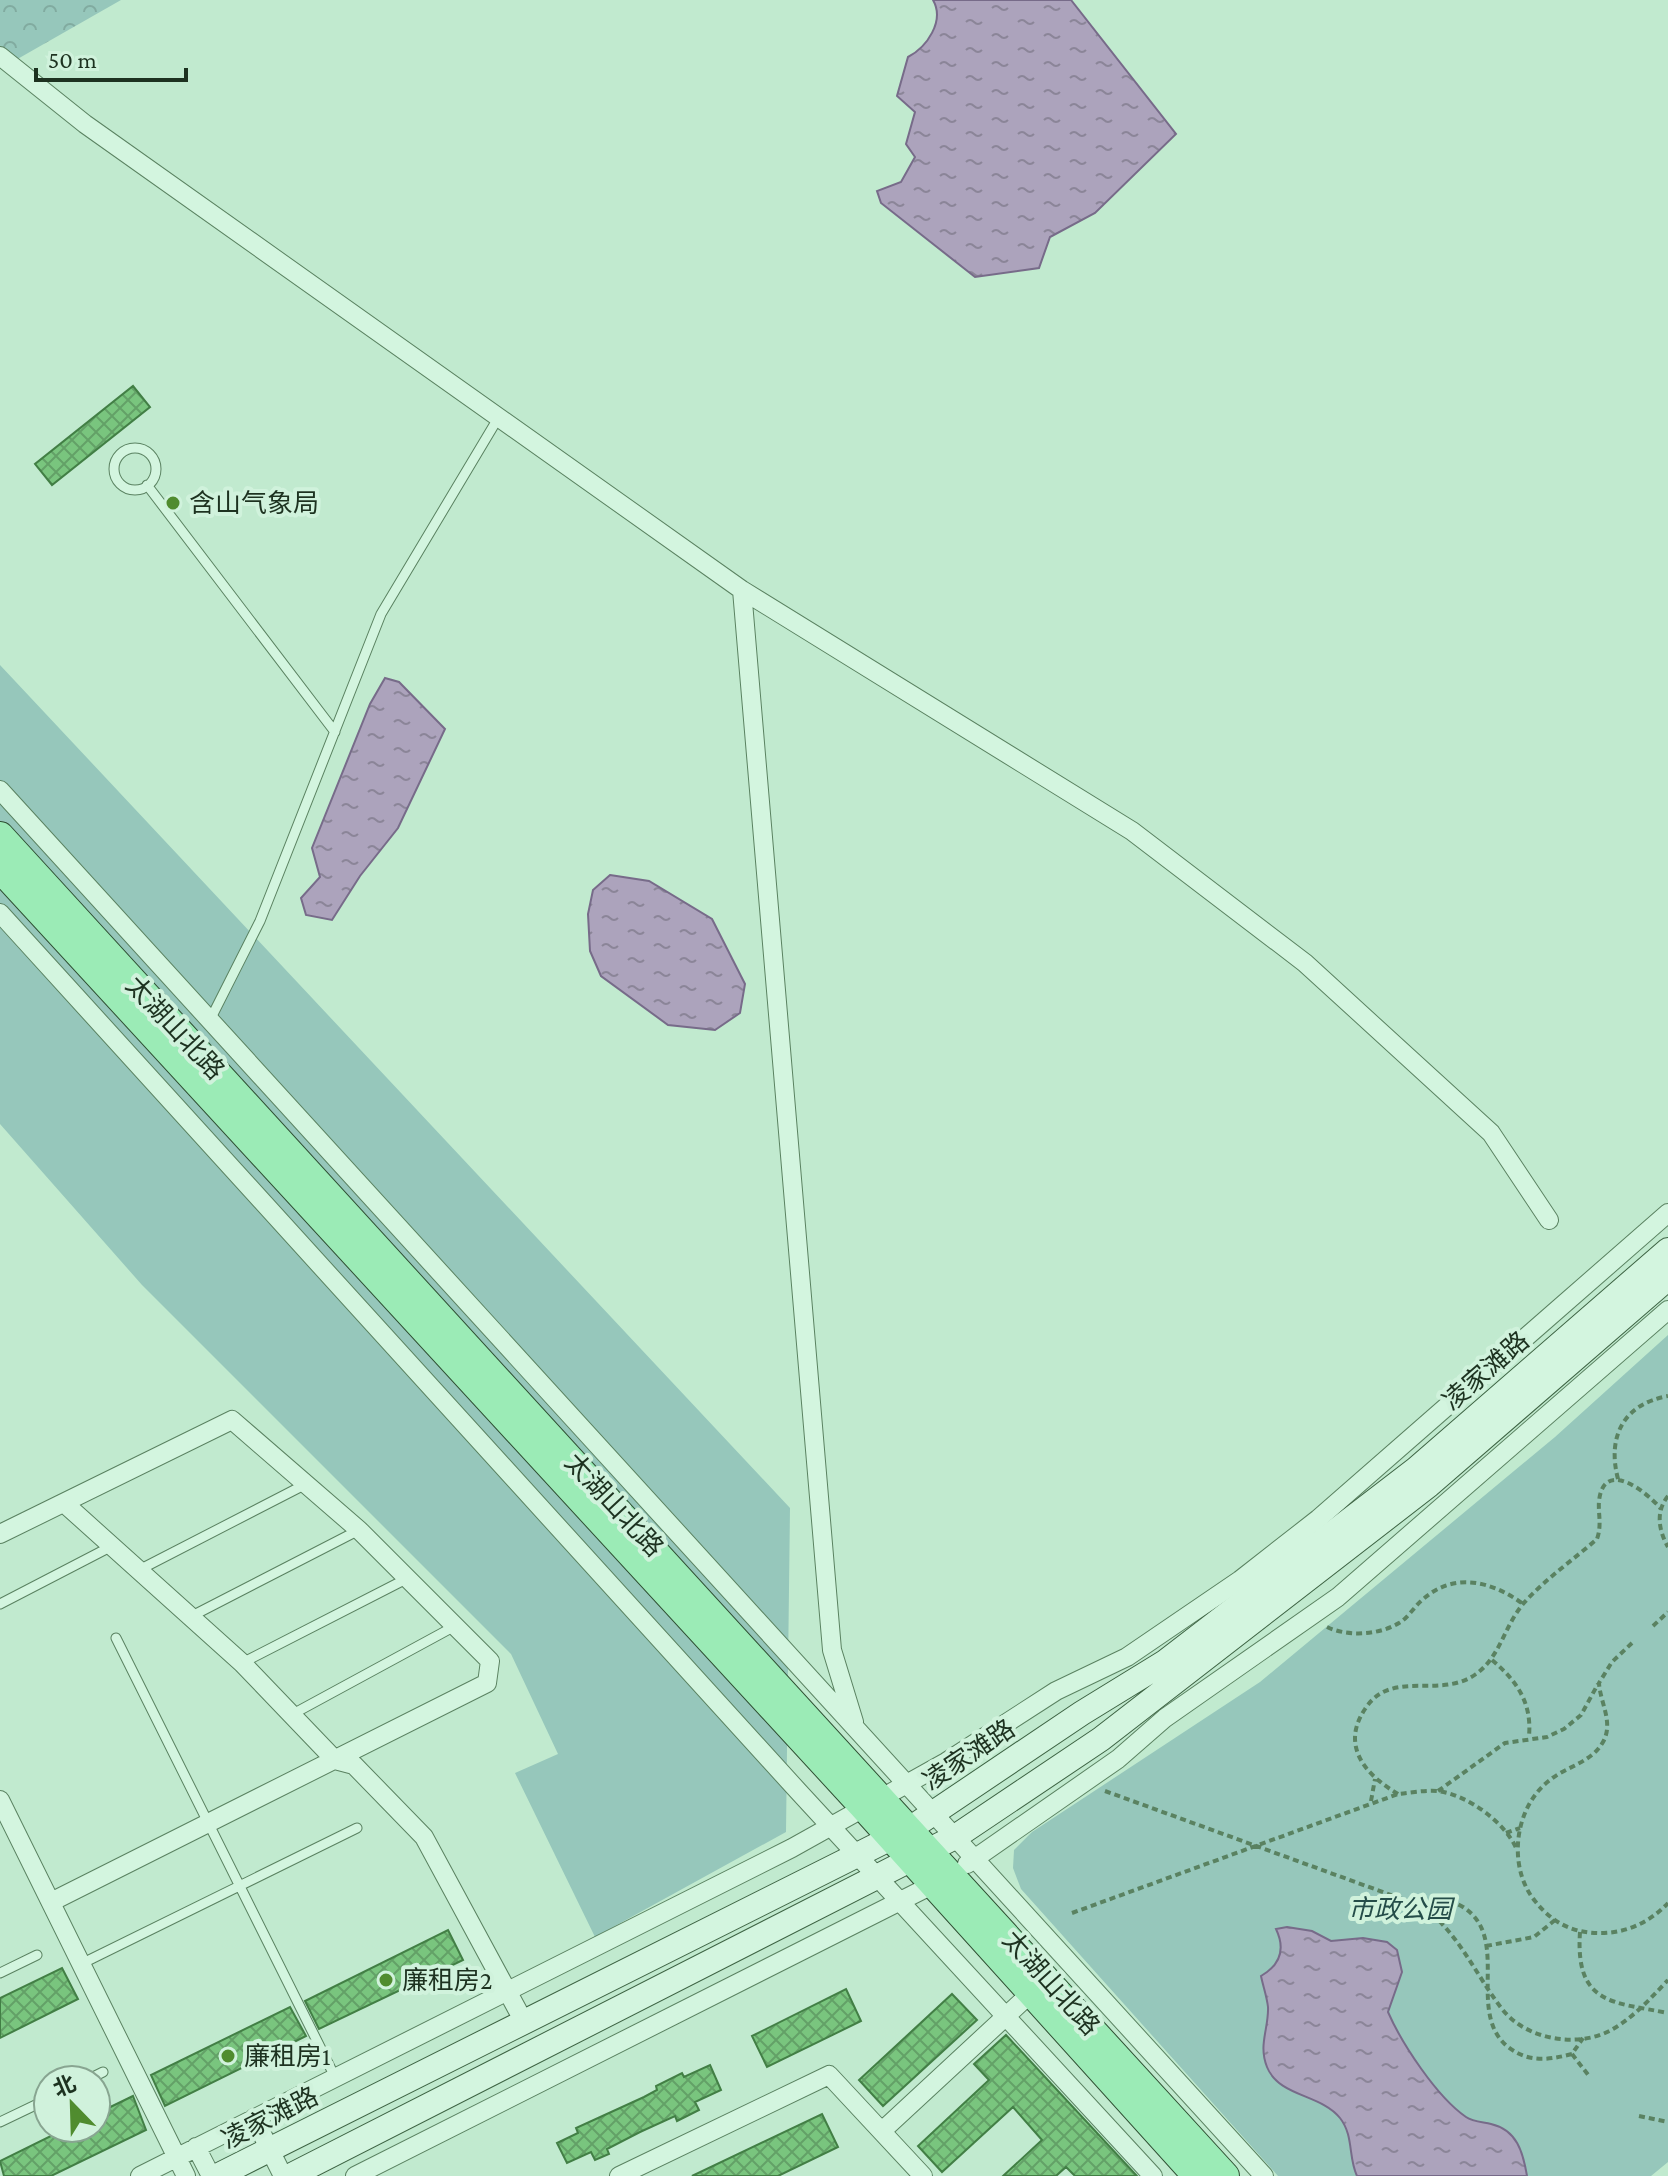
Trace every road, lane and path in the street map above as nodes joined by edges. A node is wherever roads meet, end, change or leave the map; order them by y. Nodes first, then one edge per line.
1 (0, 56) edge
2 (500, 415) junction
3 (147, 485) junction
4 (742, 590) junction
5 (335, 732) junction
6 (0, 790) edge
7 (0, 836) edge
8 (0, 868) edge
9 (0, 913) edge
10 (210, 1020) junction
11 (1668, 1213) edge
12 (1549, 1220) dead end
13 (1668, 1250) edge
14 (1668, 1278) edge
15 (1668, 1310) edge
16 (1668, 1396) edge
17 (1618, 1479) junction
18 (306, 1484) junction
19 (1668, 1496) edge
20 (64, 1503) junction
21 (1661, 1509) junction
22 (359, 1530) junction
23 (0, 1534) edge
24 (112, 1546) junction
25 (1668, 1547) edge
26 (139, 1570) junction
27 (408, 1578) junction
28 (0, 1604) edge
29 (1523, 1605) junction
30 (1668, 1612) edge
31 (190, 1617) junction
32 (1325, 1625) dead end
33 (455, 1626) junction
34 (1653, 1626) dead end
35 (116, 1638) dead end
36 (1632, 1643) dead end
37 (1492, 1660) junction
38 (242, 1663) junction
39 (1599, 1683) junction
40 (291, 1715) junction
41 (856, 1728) junction
42 (1529, 1737) junction
43 (335, 1760) junction
44 (1375, 1776) junction
45 (1453, 1782) junction
46 (1084, 1783) junction
47 (1438, 1791) junction
48 (1398, 1794) junction
49 (884, 1796) junction
50 (1455, 1797) junction
51 (0, 1800) edge
52 (1370, 1802) junction
53 (207, 1821) junction
54 (831, 1826) junction
55 (911, 1826) junction
56 (357, 1828) dead end
57 (1520, 1828) junction
58 (1506, 1833) junction
59 (1254, 1845) junction
60 (933, 1850) junction
61 (1517, 1850) junction
62 (857, 1855) junction
63 (954, 1873) junction
64 (879, 1879) junction
65 (240, 1886) junction
66 (1406, 1901) junction
67 (51, 1902) junction
68 (900, 1902) junction
69 (1668, 1903) edge
70 (1072, 1913) dead end
71 (1555, 1920) junction
72 (1580, 1932) junction
73 (1486, 1946) junction
74 (37, 1955) dead end
75 (81, 1964) junction
76 (0, 1973) edge
77 (1668, 1980) edge
78 (1488, 1988) junction
79 (509, 1990) junction
80 (1031, 1993) junction
81 (1638, 2010) junction
82 (1668, 2013) edge
83 (1006, 2016) junction
84 (524, 2022) junction
85 (1583, 2038) junction
86 (1572, 2054) junction
87 (1589, 2076) dead end
88 (335, 2077) junction
89 (32, 2107) edge
90 (1639, 2116) dead end
91 (254, 2118) junction
92 (0, 2122) edge
93 (1668, 2122) edge
94 (882, 2131) junction
95 (196, 2147) junction
96 (269, 2150) junction
97 (176, 2157) junction
98 (225, 2174) edge
99 (140, 2176) edge
100 (186, 2176) edge
101 (283, 2176) edge
102 (290, 2176) edge
103 (355, 2176) edge
104 (619, 2176) edge
105 (923, 2176) edge
106 (1153, 2176) edge
107 (1197, 2176) edge
108 (1225, 2176) edge
109 (1264, 2176) edge

1 - 2 street
2 - 4 street
2 - 5 lane
3 - 3 lane
3 - 5 lane
4 - 12 street
4 - 41 street
5 - 10 lane
6 - 10 street
7 - 49 main road, 太湖山北路
8 - 49 main road, 太湖山北路
9 - 54 street
10 - 41 street
11 - 49 street
13 - 55 main road, 凌家滩路
14 - 60 main road, 凌家滩路
15 - 46 street
16 - 17 path
17 - 21 path
17 - 29 path
18 - 20 street
18 - 22 street
18 - 26 lane
19 - 21 path
20 - 23 street
20 - 24 street
21 - 25 path
22 - 27 street
22 - 31 lane
24 - 26 street
24 - 28 lane
26 - 31 street
27 - 33 street
27 - 38 lane
29 - 32 path
29 - 37 path
30 - 34 path
31 - 38 street
33 - 40 lane
33 - 43 street
35 - 53 lane
36 - 39 path
37 - 42 path
37 - 44 path
38 - 40 street
39 - 42 path
39 - 57 path
40 - 43 street
41 - 49 street
42 - 45 path
43 - 53 street
43 - 79 street
44 - 48 path
44 - 52 path
45 - 47 path
45 - 50 path
46 - 59 path
46 - 63 street
47 - 48 path
47 - 50 path
48 - 52 path
49 - 54 street
49 - 55 main road, 太湖山北路
49 - 55 street
50 - 58 path
51 - 67 street
52 - 59 path
53 - 65 lane
53 - 67 street
54 - 62 street
54 - 79 street
55 - 60 main road, 太湖山北路
55 - 60 street
55 - 62 main road, 凌家滩路
56 - 65 lane
57 - 58 path
57 - 61 path
58 - 61 path
59 - 66 path
59 - 70 path
60 - 63 main road, 太湖山北路
60 - 63 street
60 - 64 main road, 凌家滩路
61 - 71 path
62 - 64 street
62 - 84 main road, 凌家滩路
63 - 68 street
63 - 80 main road, 太湖山北路
63 - 108 main road, 太湖山北路
63 - 109 street
64 - 68 street
64 - 102 main road, 凌家滩路
65 - 75 lane
65 - 88 lane
66 - 73 path
66 - 78 path
67 - 75 street
68 - 83 street
68 - 103 street
69 - 72 path
71 - 72 path
71 - 73 path
72 - 81 path
73 - 78 path
74 - 76 lane
75 - 97 street
77 - 81 path
78 - 85 path
78 - 86 path
79 - 84 street
79 - 88 street
80 - 83 street
80 - 107 main road, 太湖山北路
81 - 82 path
81 - 85 path
83 - 94 street
83 - 106 street
84 - 96 main road, 凌家滩路
85 - 86 path
86 - 87 path
88 - 91 street
89 - 92 lane
90 - 93 path
91 - 95 street
91 - 96 street
94 - 104 street
94 - 105 street
95 - 97 street
95 - 98 street
96 - 98 main road, 凌家滩路
96 - 101 street
97 - 99 street
97 - 100 street

